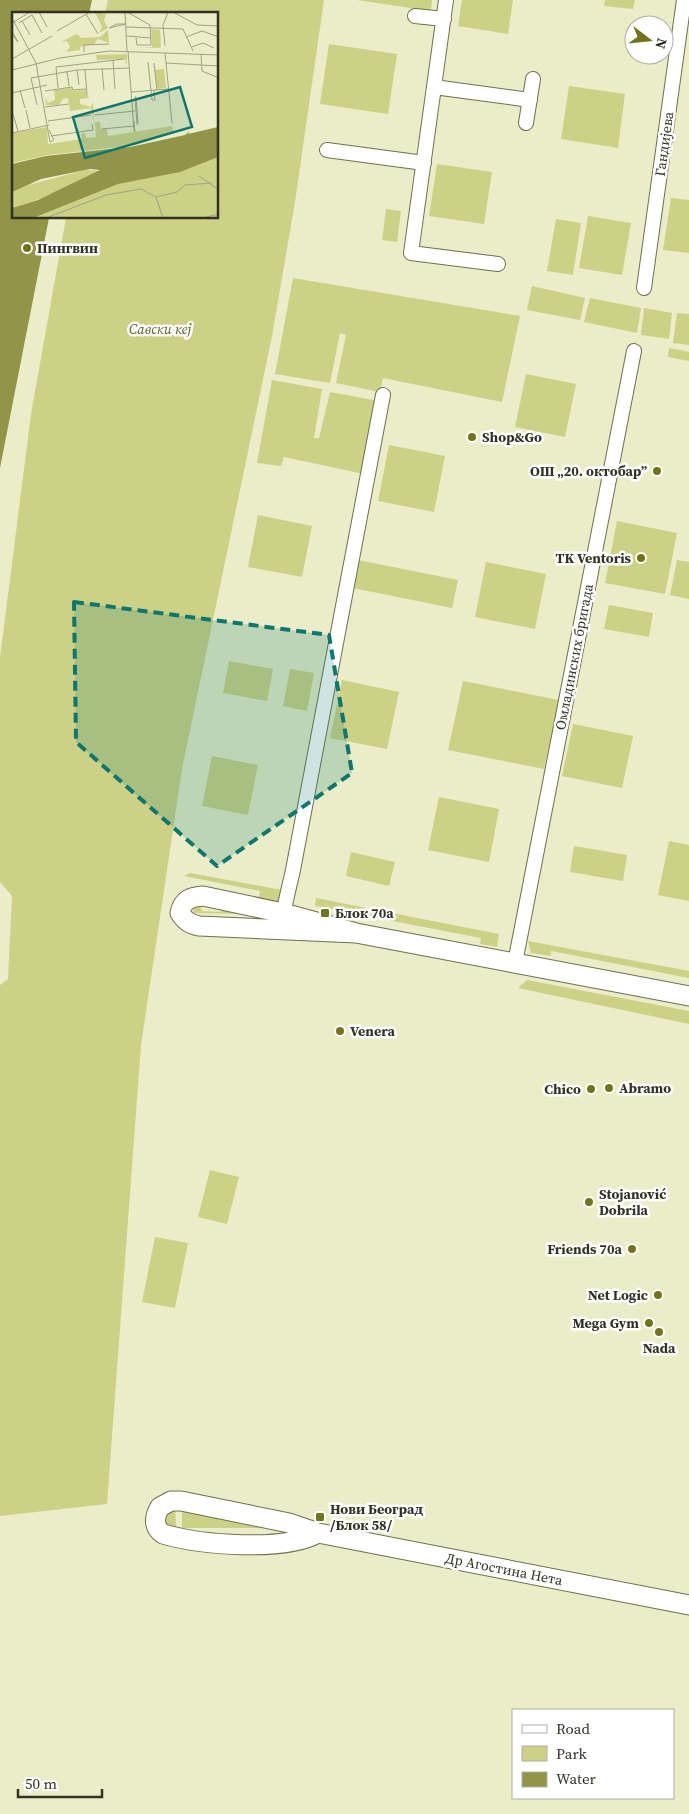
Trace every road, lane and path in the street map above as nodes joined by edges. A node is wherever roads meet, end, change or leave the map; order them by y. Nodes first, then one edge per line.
1 (446, 0) edge
2 (684, 0) edge
3 (415, 16) dead end
4 (444, 19) junction
5 (532, 79) dead end
6 (434, 87) junction
7 (530, 100) junction
8 (526, 123) dead end
9 (327, 150) dead end
10 (424, 163) junction
11 (498, 264) dead end
12 (644, 288) dead end
13 (634, 351) dead end
14 (383, 395) dead end
15 (281, 921) joint
16 (515, 963) junction
17 (689, 996) edge
18 (318, 1533) junction
19 (689, 1605) edge

1 - 4 street
2 - 12 street, Гандијева
3 - 4 street
4 - 6 street
5 - 7 street
6 - 7 street
6 - 10 street
7 - 8 street
9 - 10 street
10 - 11 street
13 - 16 street, Омладинских бригада
14 - 15 street
15 - 16 street
16 - 17 street
18 - 18 street, Др Агостина Нета
18 - 19 street, Др Агостина Нета

